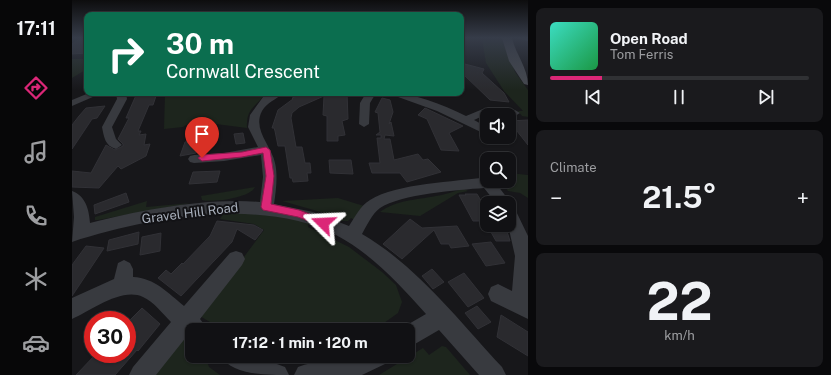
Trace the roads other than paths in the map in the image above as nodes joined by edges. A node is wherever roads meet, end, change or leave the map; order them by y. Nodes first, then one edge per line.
1 (512, 56) edge
2 (528, 81) edge
3 (89, 96) edge
4 (121, 96) edge
5 (272, 96) edge
6 (369, 96) edge
7 (424, 97) edge
8 (72, 103) edge
9 (480, 113) edge
10 (466, 120) junction
11 (364, 124) dead end
12 (480, 129) edge
13 (116, 145) dead end
14 (266, 150) junction
15 (199, 160) dead end
16 (499, 196) edge
17 (72, 197) edge
18 (266, 207) junction
19 (516, 222) edge
20 (76, 233) edge
21 (352, 237) junction
22 (236, 259) dead end
23 (498, 294) dead end
24 (524, 307) edge
25 (72, 309) edge
26 (441, 317) junction
27 (188, 323) edge
28 (193, 323) edge
29 (185, 332) edge
30 (415, 333) edge
31 (245, 363) edge
32 (364, 363) edge
33 (141, 375) edge
34 (277, 375) edge
35 (306, 375) edge
36 (494, 375) edge

1 - 2 main road
3 - 8 street
4 - 13 street
5 - 14 street
6 - 11 street
7 - 10 street
9 - 10 street
10 - 12 street
14 - 15 street
14 - 18 street
16 - 21 street
17 - 20 street
18 - 20 street, Gravel Hill Road
18 - 21 street, Gravel Hill Road
19 - 24 street
21 - 26 street, Gravel Hill Road
22 - 28 street
23 - 24 street
25 - 27 street
26 - 30 street
26 - 36 street, Gravel Hill Road
29 - 33 street
31 - 34 street
32 - 35 street

